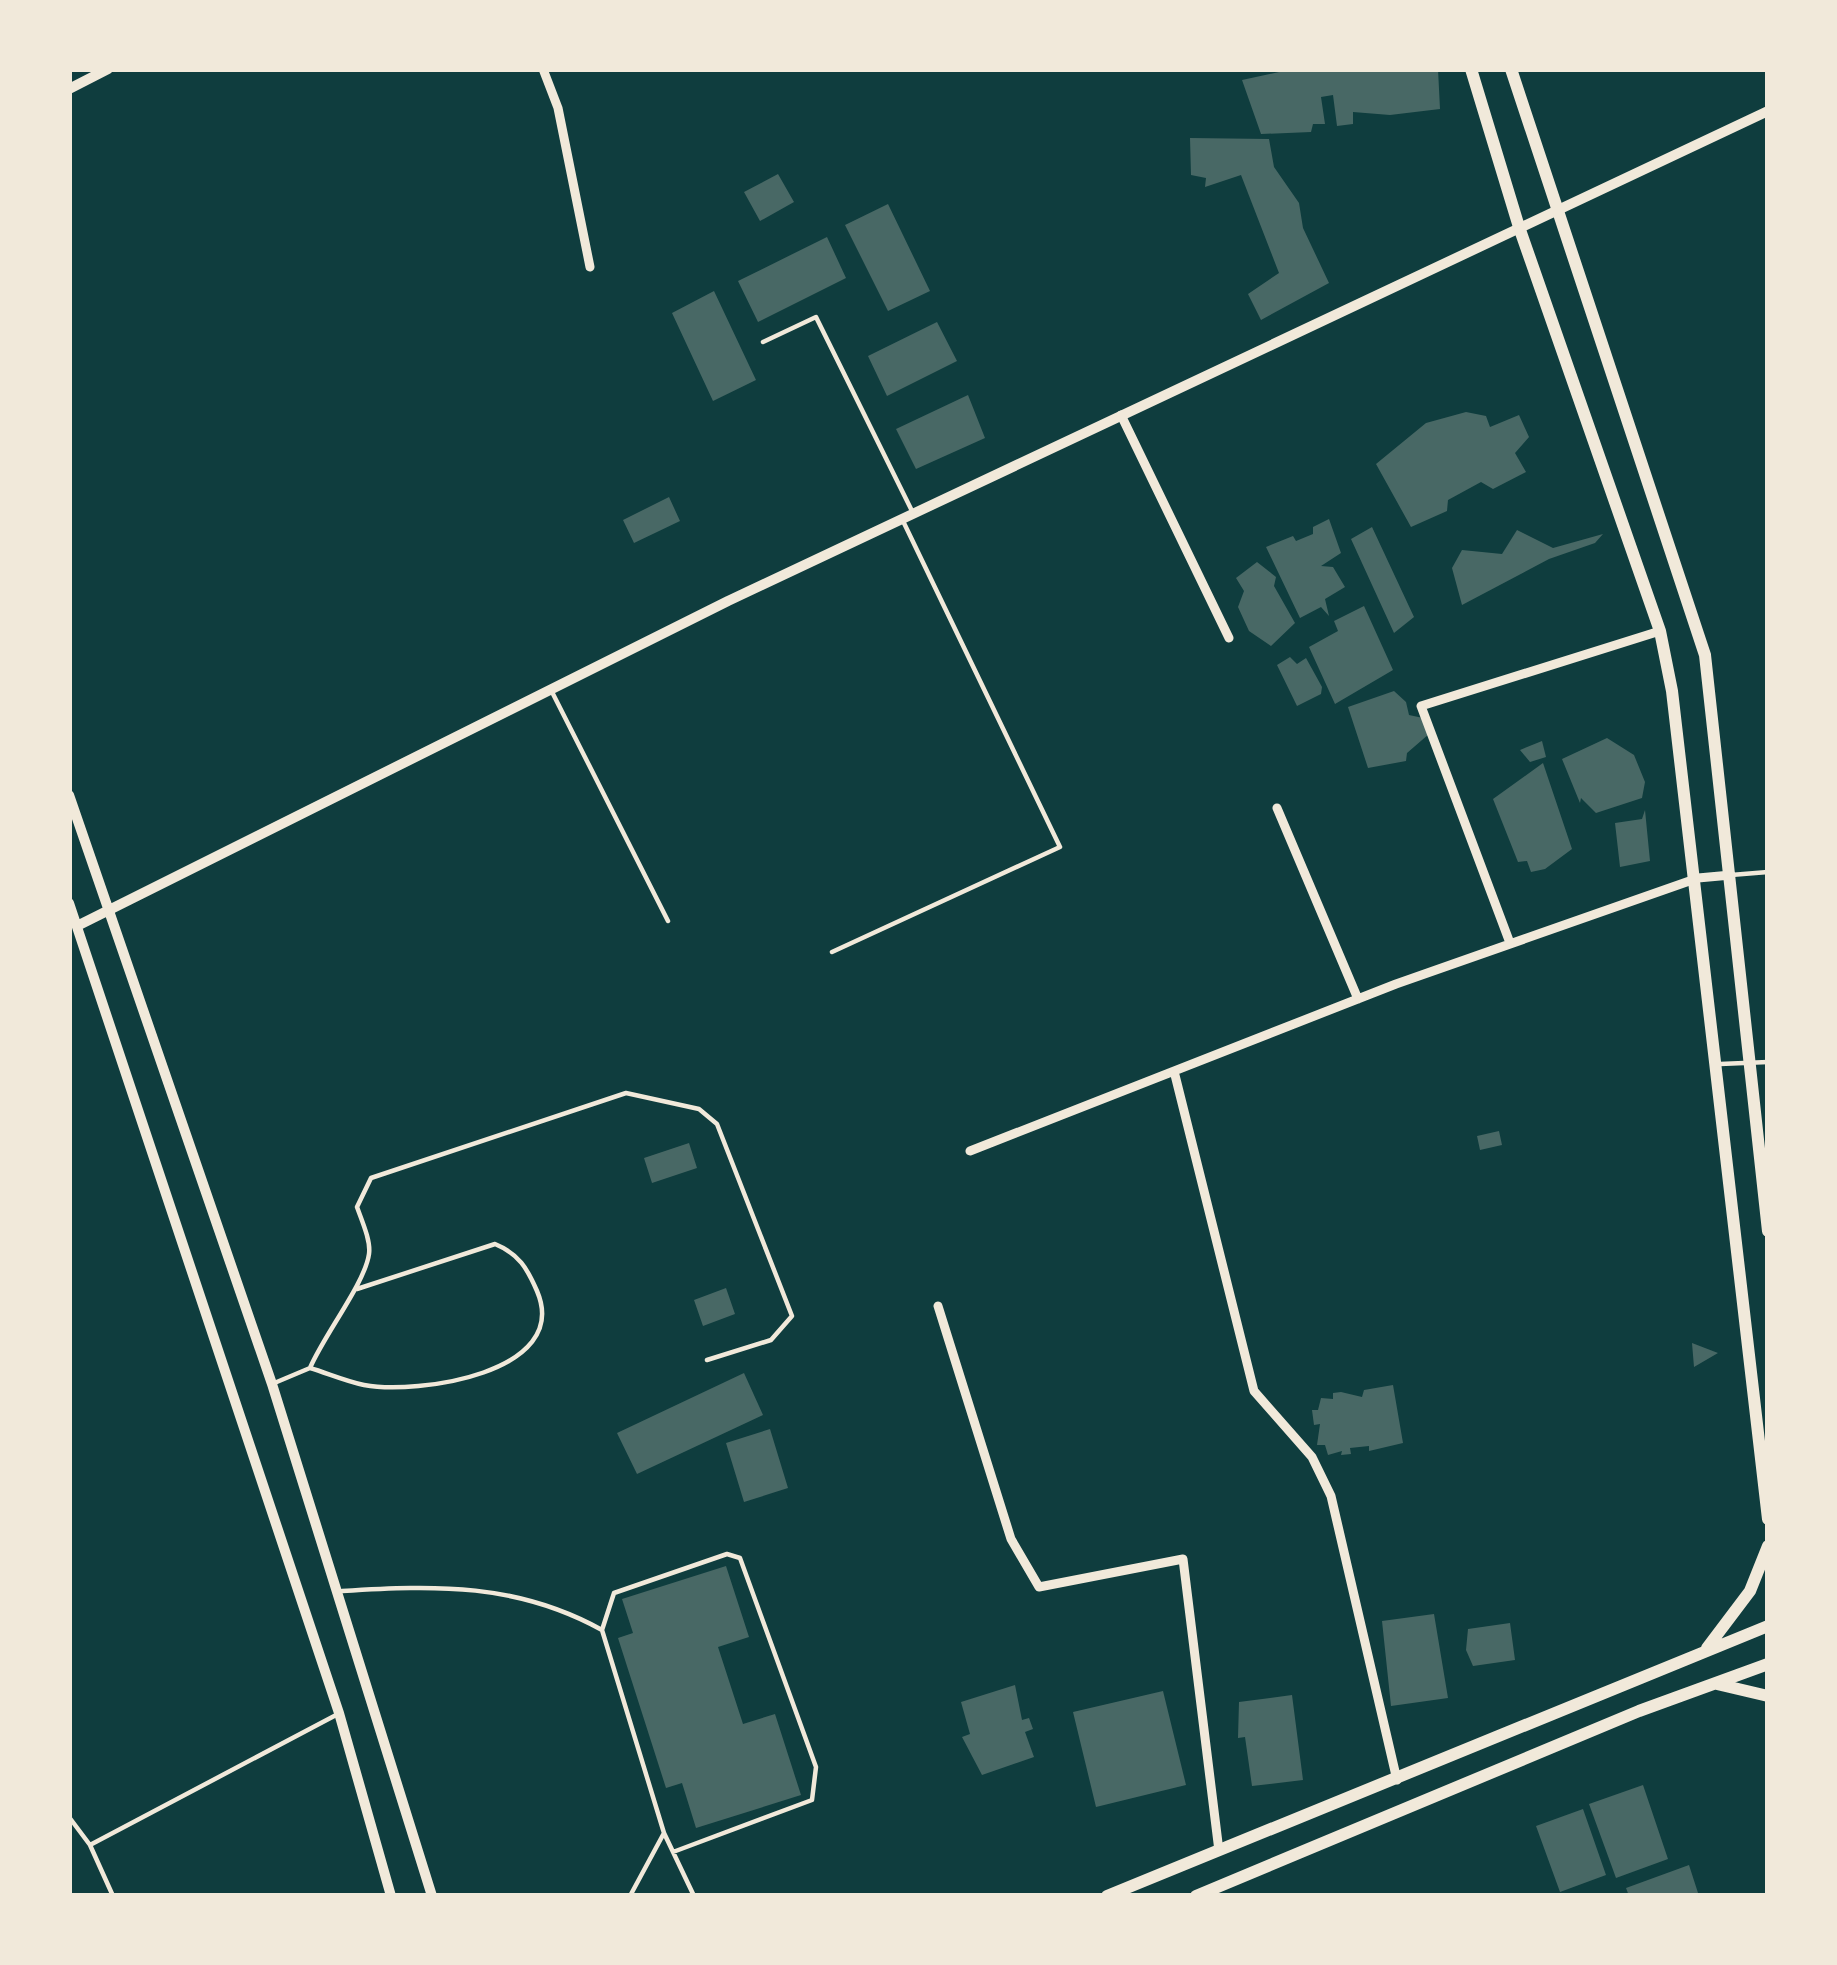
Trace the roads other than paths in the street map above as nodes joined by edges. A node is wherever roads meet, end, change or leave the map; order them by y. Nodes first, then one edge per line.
1 (108, 69) edge
2 (543, 69) edge
3 (1471, 69) edge
4 (1511, 69) edge
5 (69, 88) edge
6 (1768, 111) edge
7 (1560, 207) junction
8 (1519, 227) junction
9 (590, 268) dead end
10 (763, 342) dead end
11 (1120, 415) junction
12 (908, 516) junction
13 (1660, 631) junction
14 (1229, 638) dead end
15 (551, 690) junction
16 (69, 795) edge
17 (1277, 808) dead end
18 (1768, 872) edge
19 (1731, 875) junction
20 (1698, 878) junction
21 (69, 903) edge
22 (108, 910) junction
23 (668, 920) dead end
24 (77, 926) junction
25 (82, 939) junction
26 (1510, 943) junction
27 (69, 951) edge
28 (832, 952) dead end
29 (1358, 999) junction
30 (1768, 1062) edge
31 (1752, 1063) junction
32 (1718, 1064) junction
33 (1174, 1071) junction
34 (970, 1151) dead end
35 (1768, 1231) edge
36 (355, 1290) junction
37 (938, 1306) dead end
38 (707, 1360) dead end
39 (310, 1368) junction
40 (272, 1384) junction
41 (1768, 1520) edge
42 (1768, 1546) edge
43 (339, 1592) junction
44 (1768, 1626) edge
45 (602, 1630) junction
46 (1702, 1654) junction
47 (1768, 1664) edge
48 (1714, 1684) junction
49 (1768, 1696) edge
50 (339, 1713) junction
51 (1397, 1780) junction
52 (69, 1816) edge
53 (664, 1833) junction
54 (90, 1844) junction
55 (1219, 1851) junction
56 (673, 1852) junction
57 (113, 1896) edge
58 (391, 1896) edge
59 (433, 1896) edge
60 (630, 1896) edge
61 (694, 1896) edge
62 (1107, 1896) edge
63 (1196, 1896) edge

1 - 5 street
2 - 9 street
3 - 8 main road
4 - 7 main road
6 - 7 street
7 - 8 street
7 - 19 main road
8 - 11 street
8 - 13 main road
10 - 12 lane
11 - 12 street
11 - 14 street
12 - 15 street
12 - 28 lane
13 - 20 main road
13 - 26 street
15 - 22 street
15 - 23 lane
16 - 22 street
17 - 29 street
18 - 19 lane
19 - 20 street
19 - 31 main road
20 - 26 street
20 - 32 main road
21 - 24 street
22 - 24 street
22 - 40 street
24 - 25 street
25 - 27 lane
25 - 50 street
26 - 29 street
29 - 33 street
30 - 31 lane
31 - 32 lane
31 - 35 main road
32 - 41 main road
33 - 34 street
33 - 51 street
36 - 38 lane
36 - 39 lane
36 - 39 lane
37 - 55 street
39 - 40 lane
40 - 43 street
42 - 46 main road
43 - 45 lane
43 - 59 street
44 - 46 main road
45 - 53 lane
45 - 56 lane
46 - 51 main road
47 - 48 main road
48 - 49 main road
48 - 63 main road
50 - 54 lane
50 - 58 street
51 - 55 main road
52 - 54 lane
53 - 56 lane
53 - 60 lane
54 - 57 lane
55 - 62 main road
56 - 61 lane

